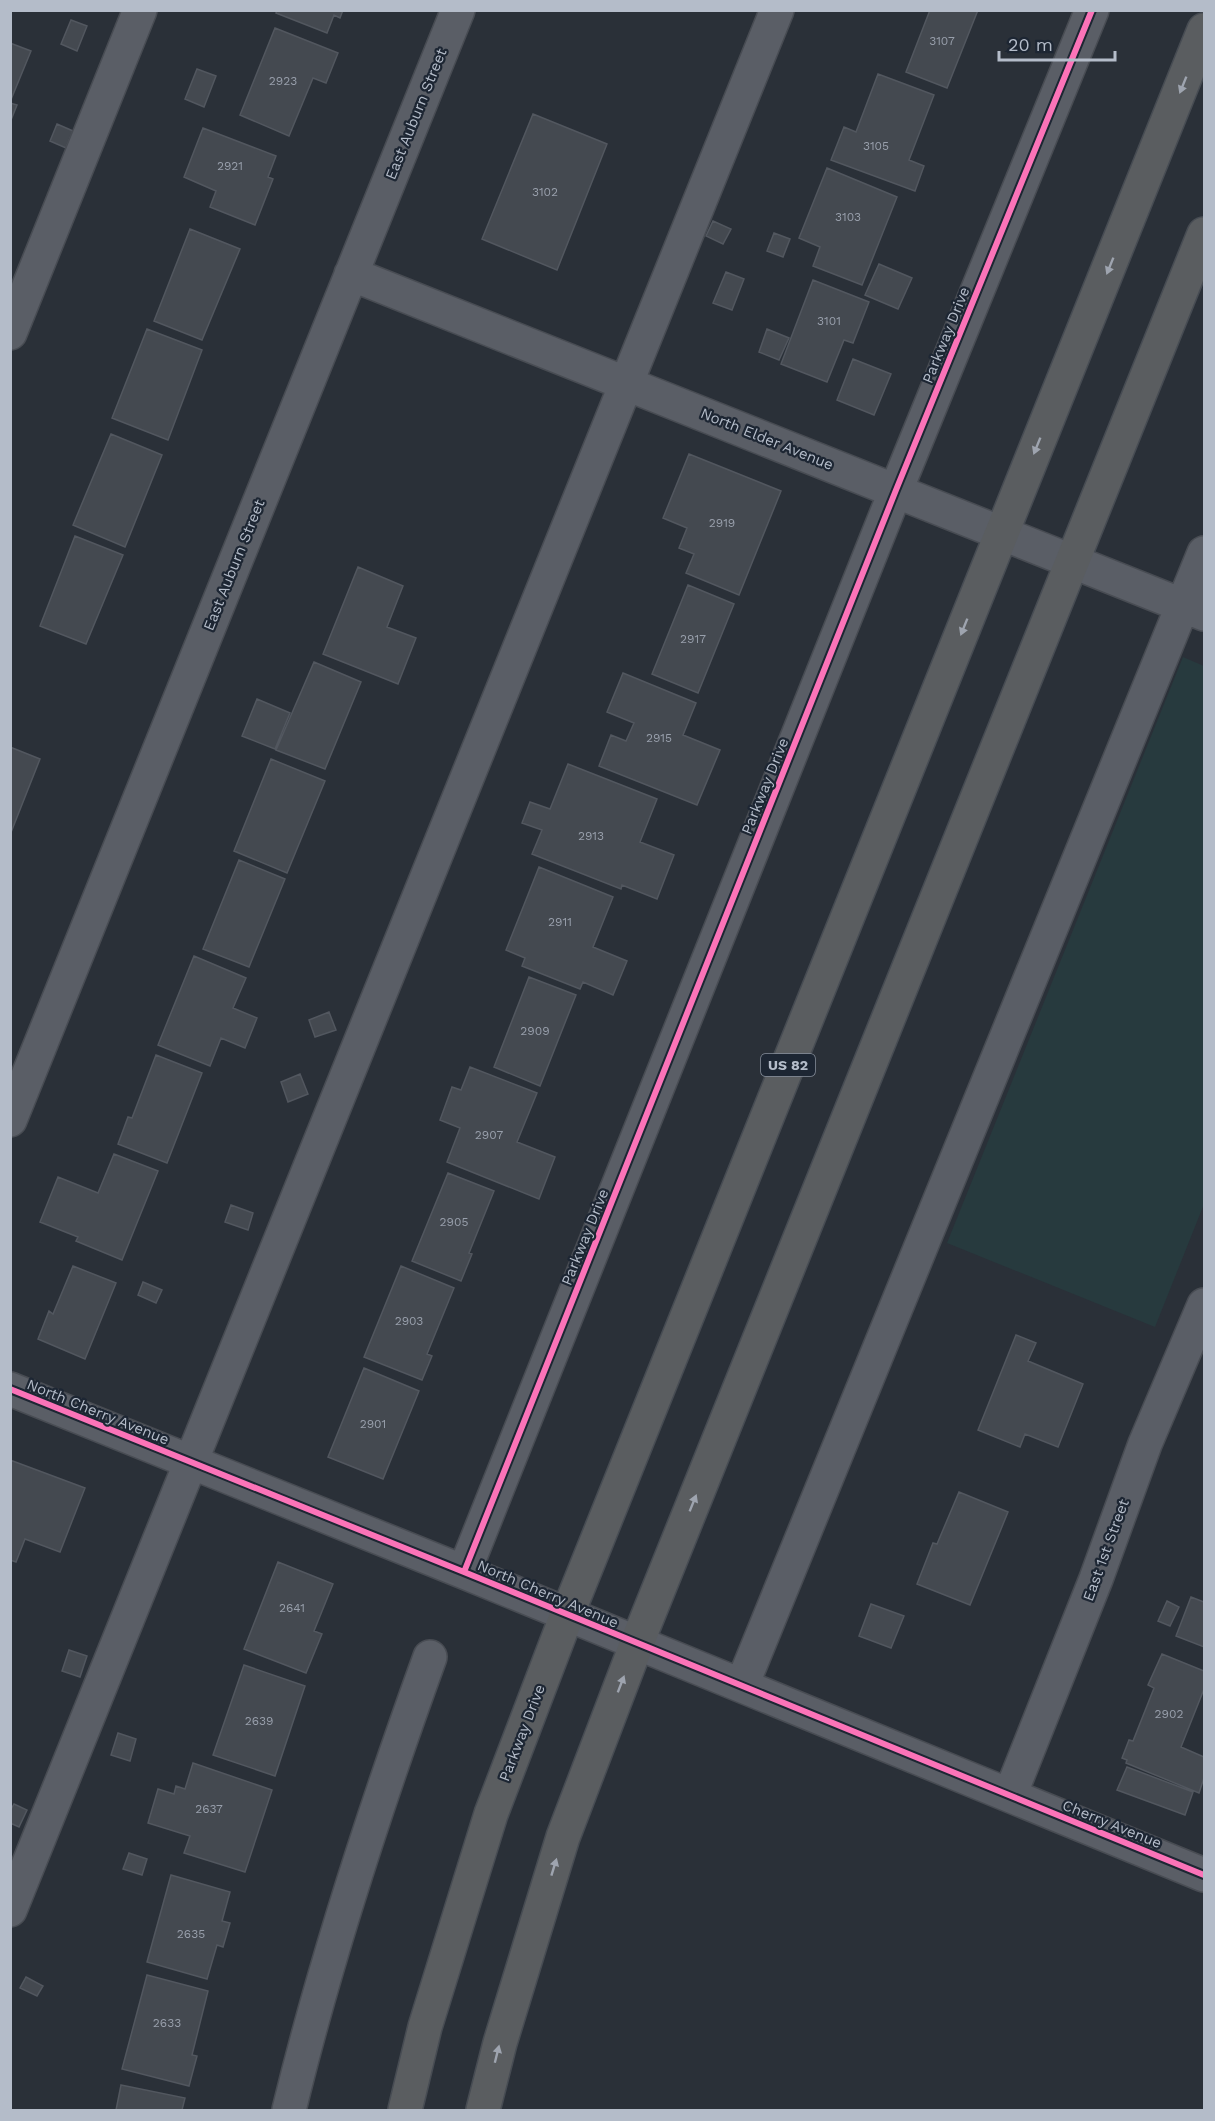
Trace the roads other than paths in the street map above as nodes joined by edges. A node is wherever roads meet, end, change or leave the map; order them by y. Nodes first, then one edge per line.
1 (140, 10) edge
2 (458, 10) edge
3 (777, 10) edge
4 (1092, 10) edge
5 (1204, 30) edge
6 (1204, 234) edge
7 (351, 274) junction
8 (10, 333) edge
9 (628, 384) junction
10 (896, 490) junction
11 (1002, 532) junction
12 (1204, 553) edge
13 (1073, 561) junction
14 (1194, 609) edge
15 (10, 1120) edge
16 (1204, 1305) edge
17 (10, 1389) edge
18 (190, 1462) junction
19 (464, 1572) junction
20 (567, 1615) junction
21 (637, 1643) junction
22 (430, 1657) dead end
23 (742, 1686) junction
24 (1010, 1795) junction
25 (1204, 1875) edge
26 (10, 1910) edge
27 (289, 2110) edge
28 (405, 2110) edge
29 (483, 2110) edge

1 - 8 street
2 - 7 street, East Auburn Street
3 - 9 street
4 - 10 street, Parkway Drive
5 -> 11 highway, Parkway Drive / US 82
6 - 13 highway
7 - 9 street, North Elder Avenue
7 - 15 street, East Auburn Street
9 - 10 street, North Elder Avenue
9 - 18 street
10 - 11 street, North Elder Avenue
10 - 19 street, Parkway Drive
11 - 13 street, North Elder Avenue
11 -> 20 highway, Parkway Drive / US 82
12 - 14 street
13 - 14 street, North Elder Avenue
21 -> 13 highway
14 - 23 street
16 - 24 street, East 1st Street
17 - 18 street, North Cherry Avenue
18 - 19 street, North Cherry Avenue
18 - 26 street
19 - 20 street, North Cherry Avenue
20 - 21 street, North Cherry Avenue
20 - 28 highway, Parkway Drive / US 82
21 - 23 street, North Cherry Avenue
29 -> 21 highway
22 - 27 street
23 - 24 street, North Cherry Avenue
24 - 25 street, Cherry Avenue

